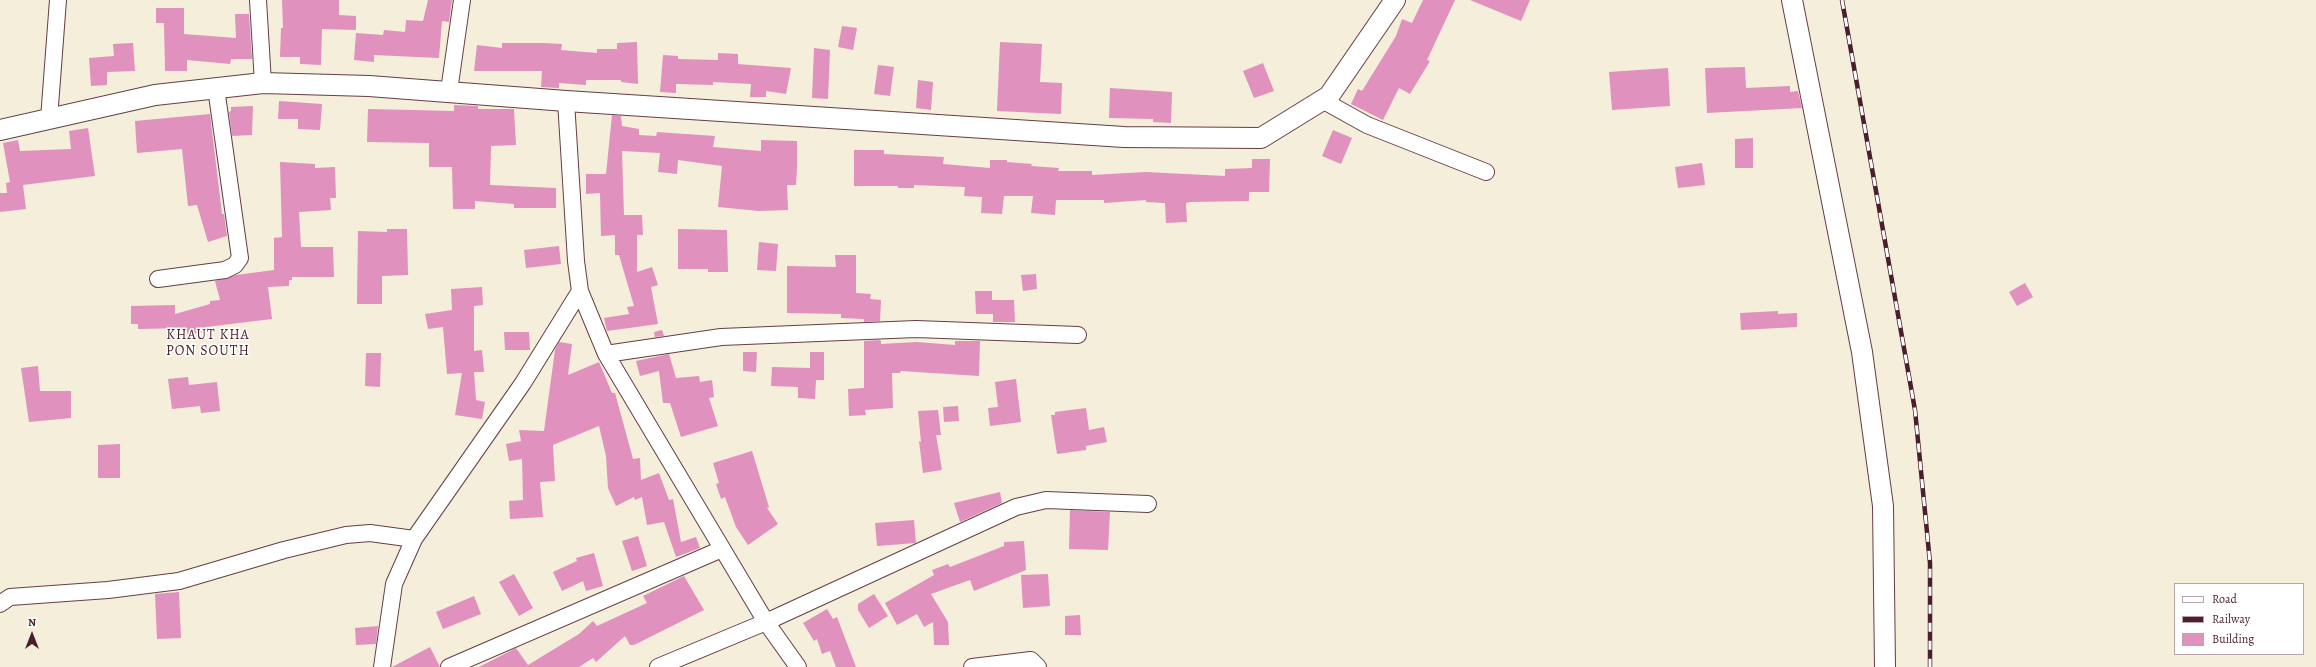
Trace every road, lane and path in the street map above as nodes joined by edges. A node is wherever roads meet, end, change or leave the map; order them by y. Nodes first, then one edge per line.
1 (58, 0) edge
2 (258, 0) edge
3 (462, 0) edge
4 (1395, 0) edge
5 (1792, 0) edge
6 (263, 83) junction
7 (216, 88) junction
8 (449, 91) junction
9 (1322, 100) junction
10 (566, 101) junction
11 (49, 119) junction
12 (0, 130) edge
13 (1486, 172) dead end
14 (158, 279) dead end
15 (580, 291) junction
16 (1078, 335) dead end
17 (606, 354) junction
18 (1148, 504) dead end
19 (414, 539) junction
20 (722, 549) junction
21 (0, 602) edge
22 (766, 622) junction
23 (382, 667) edge
24 (449, 667) edge
25 (658, 667) edge
26 (798, 667) edge
27 (972, 667) edge
28 (1038, 667) edge
29 (1885, 667) edge

1 - 11 street
2 - 6 street
3 - 8 street
4 - 9 street
5 - 29 street
6 - 7 street
6 - 8 street
7 - 11 street
7 - 14 street
8 - 10 street
9 - 10 street
9 - 13 street
10 - 15 street
11 - 12 street
15 - 17 street
15 - 19 street
16 - 17 street
17 - 20 street
18 - 22 street
19 - 21 street
19 - 23 street
20 - 22 street
20 - 24 street
22 - 25 street
22 - 26 street
27 - 28 street

